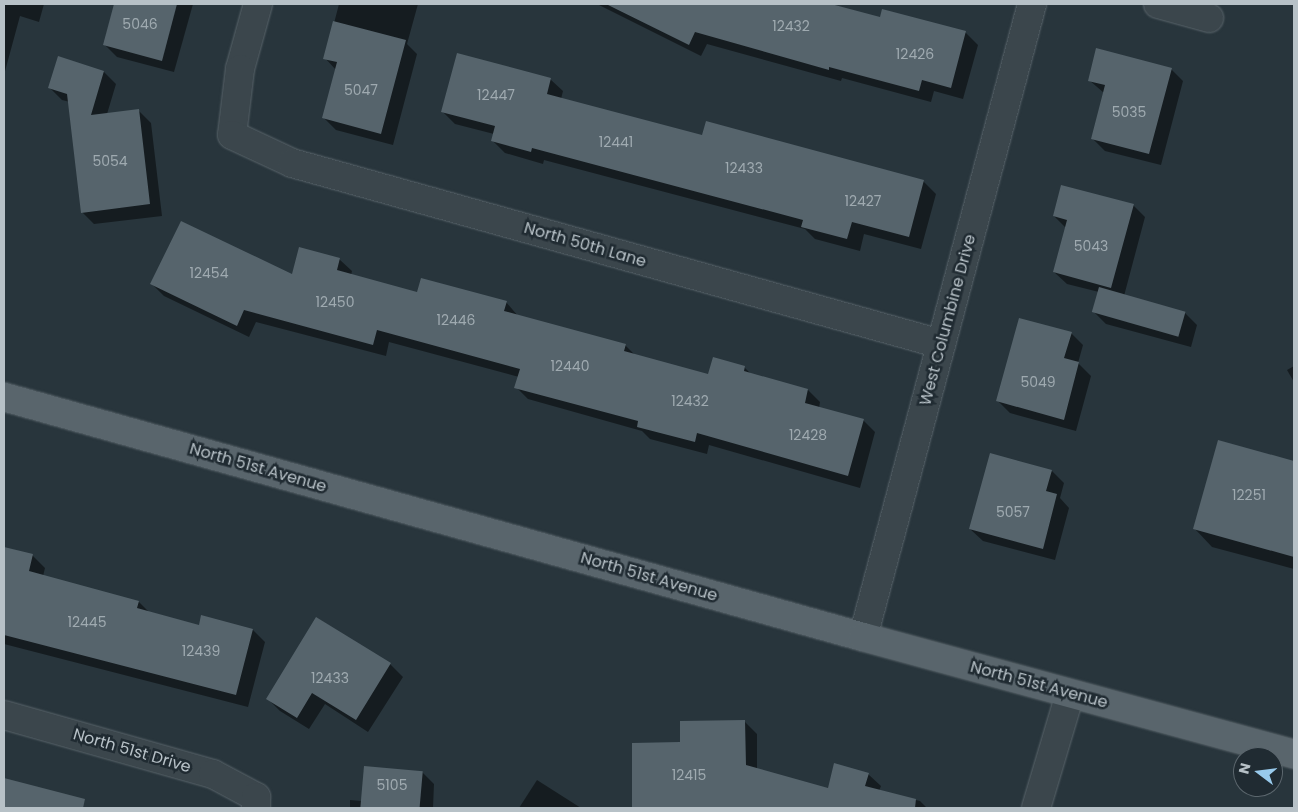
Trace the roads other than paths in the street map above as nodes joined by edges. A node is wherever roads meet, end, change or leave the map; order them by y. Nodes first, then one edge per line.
1 (258, 4) edge
2 (1032, 4) edge
3 (1158, 4) edge
4 (1209, 18) dead end
5 (942, 344) junction
6 (4, 397) edge
7 (862, 637) junction
8 (1070, 694) junction
9 (4, 715) edge
10 (1294, 754) edge
11 (256, 803) edge
12 (1036, 808) edge

1 - 5 street, North 50th Lane
2 - 5 street, West Columbine Drive
3 - 4 street
5 - 7 street, West Columbine Drive
6 - 7 main road, North 51st Avenue
7 - 8 main road, North 51st Avenue
8 - 10 main road, North 51st Avenue
8 - 12 street
9 - 11 street, North 51st Drive

